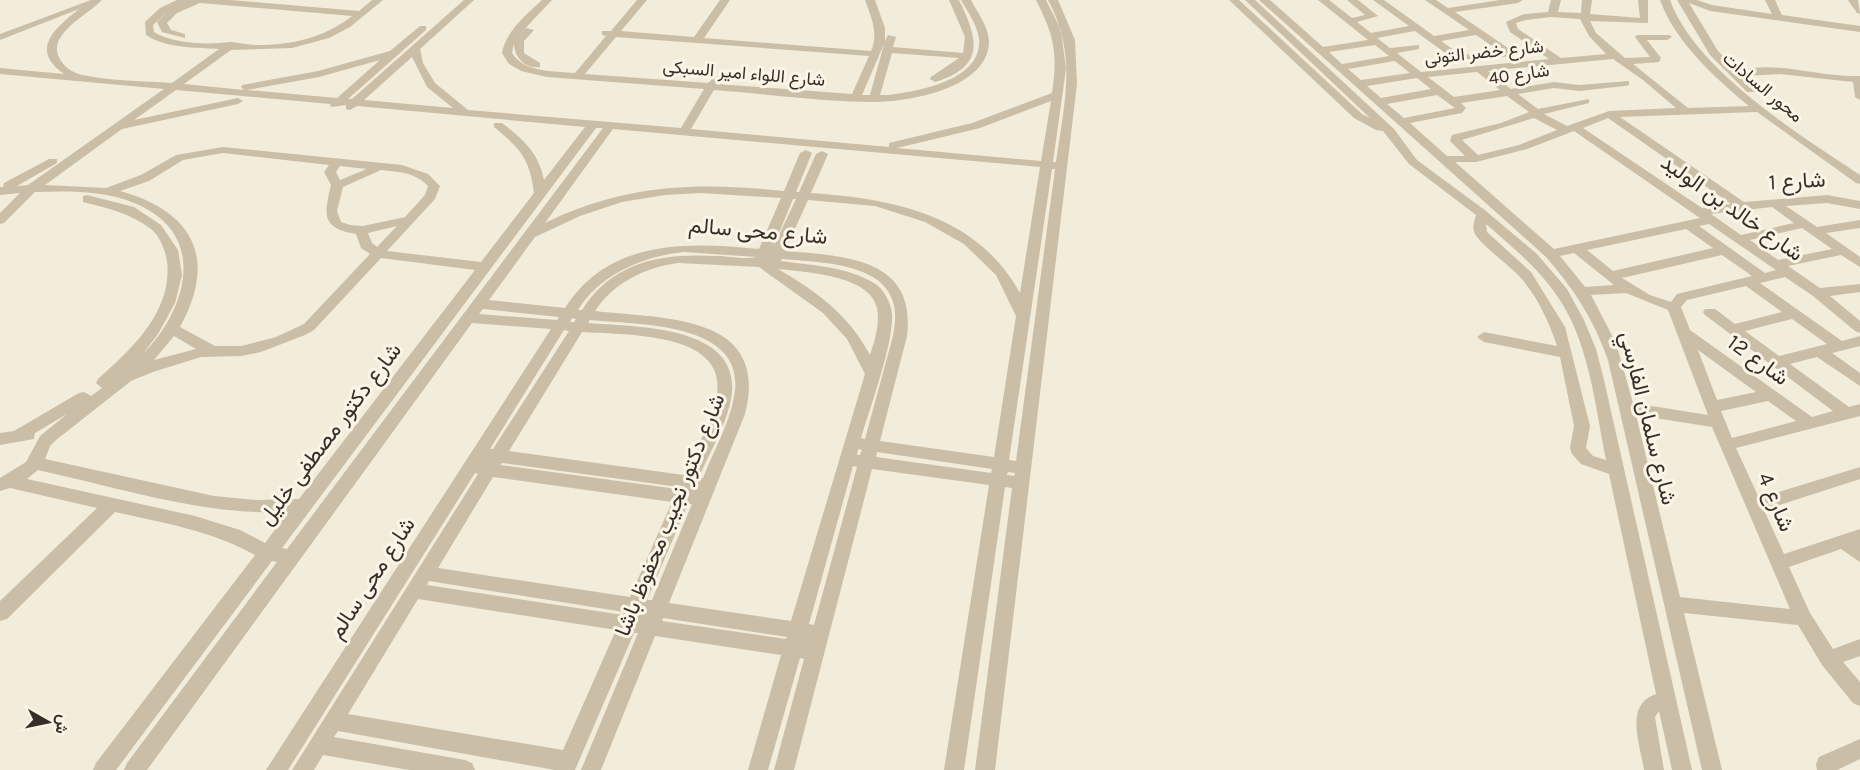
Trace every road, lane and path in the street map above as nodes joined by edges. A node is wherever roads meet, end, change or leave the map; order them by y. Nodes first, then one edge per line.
1 (82, 0) edge
2 (96, 0) edge
3 (199, 0) edge
4 (261, 0) edge
5 (378, 0) edge
6 (454, 0) edge
7 (469, 0) edge
8 (547, 0) edge
9 (558, 0) edge
10 (633, 0) edge
11 (642, 0) edge
12 (716, 0) edge
13 (725, 0) edge
14 (870, 0) edge
15 (879, 0) edge
16 (954, 0) edge
17 (966, 0) edge
18 (1041, 0) edge
19 (1053, 0) edge
20 (1234, 0) edge
21 (1251, 0) edge
22 (1265, 0) edge
23 (1269, 0) edge
24 (1323, 0) edge
25 (1377, 0) edge
26 (1430, 0) edge
27 (1518, 0) edge
28 (1523, 0) edge
29 (1556, 0) edge
30 (1643, 0) edge
31 (1665, 0) edge
32 (1682, 0) edge
33 (1688, 0) edge
34 (1770, 0) edge
35 (1853, 0) edge
36 (179, 1) edge
37 (287, 1) edge
38 (1354, 1) edge
39 (1487, 2) edge
40 (1586, 8) edge
41 (361, 9) edge
42 (1392, 10) junction
43 (1446, 11) junction
44 (1860, 11) edge
45 (1370, 13) junction
46 (1550, 15) junction
47 (1773, 18) junction
48 (1656, 19) junction
49 (1350, 21) junction
50 (1417, 28) junction
51 (612, 30) junction
52 (1860, 30) edge
53 (0, 31) edge
54 (1478, 32) junction
55 (0, 37) edge
56 (694, 37) junction
57 (1653, 37) junction
58 (1667, 37) dead end
59 (1373, 39) junction
60 (1688, 39) junction
61 (1705, 40) junction
62 (229, 44) junction
63 (1427, 44) junction
64 (415, 49) junction
65 (1321, 50) junction
66 (881, 51) junction
67 (1388, 51) junction
68 (1508, 53) junction
69 (392, 54) junction
70 (968, 56) junction
71 (1398, 58) junction
72 (1618, 58) junction
73 (1558, 61) junction
74 (1525, 65) junction
75 (1340, 67) junction
76 (1480, 70) junction
77 (0, 71) edge
78 (576, 73) junction
79 (1419, 75) junction
80 (78, 78) junction
81 (0, 79) edge
82 (1859, 80) edge
83 (1742, 82) junction
84 (1625, 83) dead end
85 (719, 84) junction
86 (1358, 84) junction
87 (1562, 86) junction
88 (162, 90) junction
89 (213, 90) junction
90 (1439, 91) junction
91 (1508, 92) junction
92 (856, 95) junction
93 (874, 95) junction
94 (1056, 95) junction
95 (1860, 97) edge
96 (238, 101) junction
97 (1452, 101) junction
98 (1585, 101) junction
99 (1378, 102) junction
100 (342, 106) junction
101 (1757, 109) junction
102 (1685, 111) junction
103 (466, 113) junction
104 (1536, 114) junction
105 (1607, 115) junction
106 (498, 124) junction
107 (1395, 126) junction
108 (112, 129) junction
109 (1572, 129) junction
110 (598, 130) junction
111 (689, 133) junction
112 (873, 148) junction
113 (1828, 148) junction
114 (1430, 149) junction
115 (1814, 150) junction
116 (1403, 151) junction
117 (806, 153) junction
118 (822, 154) junction
119 (1442, 159) junction
120 (1476, 159) junction
121 (336, 163) junction
122 (1837, 165) junction
123 (1855, 166) edge
124 (378, 167) junction
125 (1045, 170) junction
126 (1062, 171) junction
127 (155, 172) junction
128 (1459, 173) junction
129 (1860, 180) edge
130 (1441, 184) junction
131 (337, 185) junction
132 (0, 190) edge
133 (28, 192) junction
134 (107, 192) junction
135 (540, 194) junction
136 (789, 195) junction
137 (804, 196) junction
138 (0, 198) edge
139 (142, 202) junction
140 (1845, 202) junction
141 (1774, 203) junction
142 (1860, 205) edge
143 (1742, 206) junction
144 (1860, 212) edge
145 (1482, 213) junction
146 (1706, 216) junction
147 (0, 220) edge
148 (409, 220) junction
149 (1860, 224) edge
150 (1689, 225) junction
151 (1809, 228) junction
152 (362, 232) junction
153 (531, 236) junction
154 (1739, 239) junction
155 (1577, 249) junction
156 (1724, 250) junction
157 (1842, 251) junction
158 (379, 254) junction
159 (1551, 254) junction
160 (769, 259) junction
161 (1860, 263) edge
162 (485, 267) junction
163 (1782, 268) junction
164 (1611, 276) junction
165 (1763, 278) junction
166 (1748, 281) junction
167 (1860, 288) edge
168 (1626, 289) junction
169 (1584, 291) junction
170 (1818, 293) junction
171 (481, 304) junction
172 (1675, 310) junction
173 (1710, 312) dead end
174 (1793, 314) junction
175 (1022, 315) junction
176 (471, 318) junction
177 (573, 320) junction
178 (172, 328) junction
179 (1860, 328) edge
180 (1734, 329) junction
181 (1683, 332) junction
182 (1484, 337) dead end
183 (1860, 340) edge
184 (1839, 346) junction
185 (213, 351) junction
186 (1819, 351) junction
187 (734, 353) junction
188 (1566, 353) junction
189 (716, 359) junction
190 (1777, 362) junction
191 (871, 372) junction
192 (127, 377) junction
193 (1860, 381) edge
194 (1770, 395) junction
195 (1626, 408) junction
196 (720, 410) junction
197 (738, 411) junction
198 (1854, 414) edge
199 (1716, 415) junction
200 (1809, 423) junction
201 (9, 436) edge
202 (852, 443) junction
203 (43, 444) junction
204 (1727, 444) junction
205 (868, 454) junction
206 (847, 460) junction
207 (474, 461) junction
208 (35, 463) junction
209 (493, 463) junction
210 (1617, 470) junction
211 (1000, 472) junction
212 (1860, 473) edge
213 (1023, 476) junction
214 (5, 483) edge
215 (686, 489) junction
216 (704, 491) junction
217 (112, 504) junction
218 (304, 505) junction
219 (1753, 507) junction
220 (1852, 539) edge
221 (267, 553) junction
222 (1860, 555) edge
223 (292, 557) junction
224 (1778, 563) junction
225 (424, 573) junction
226 (413, 591) junction
227 (1672, 604) junction
228 (657, 609) junction
229 (0, 613) edge
230 (632, 615) junction
231 (1803, 618) junction
232 (650, 627) junction
233 (795, 639) junction
234 (818, 643) junction
235 (1860, 647) edge
236 (1829, 659) junction
237 (1860, 697) edge
238 (1666, 699) junction
239 (333, 721) junction
240 (318, 744) junction
241 (1860, 750) edge
242 (567, 766) edge
243 (103, 770) edge
244 (134, 770) edge
245 (276, 770) edge
246 (302, 770) edge
247 (465, 770) edge
248 (591, 770) edge
249 (758, 770) edge
250 (784, 770) edge
251 (954, 770) edge
252 (985, 770) edge
253 (1654, 770) edge
254 (1682, 770) edge
255 (1712, 770) edge
256 (1827, 770) edge

1 - 53 street
2 - 55 street
2 - 80 street
3 - 41 street
3 - 62 street
4 - 37 street
5 - 41 street
6 - 69 street
7 - 64 street
8 - 78 street, شارع اللواء امير السبكى
9 - 78 street, شارع اللواء امير السبكى
10 - 51 street
11 - 51 street
12 - 56 street
13 - 56 street
14 - 66 street
15 - 66 street
16 - 70 street
17 - 93 street, شارع اللواء امير السبكى
18 - 94 street
19 - 126 street
20 - 107 street
21 - 107 street, شارع سلمان الفارسي
22 - 23 street
22 - 65 street, شارع سلمان الفارسي
24 - 49 street
25 - 38 street
25 - 42 street
26 - 43 street
27 - 39 street
28 - 46 street
29 - 46 street
30 - 48 street
31 - 48 street, محور السادات
32 - 61 street, محور السادات
33 - 47 street
34 - 47 street
35 - 44 street
36 - 62 street
37 - 41 street
38 - 45 street
39 - 43 street
40 - 46 street
40 - 48 street
40 - 72 street
41 - 62 street
42 - 45 street
42 - 50 street
43 - 54 street
45 - 49 street
46 - 73 street
47 - 52 street
48 - 57 street
48 - 60 street, محور السادات
49 - 59 street
50 - 59 street
50 - 63 street
51 - 56 street
51 - 78 street
54 - 63 street
54 - 68 street
56 - 66 street
57 - 58 street
57 - 72 street, شارع خضر التونى
59 - 65 street
59 - 67 street
60 - 61 street
60 - 101 street, محور السادات
61 - 83 street, محور السادات
62 - 88 street
63 - 67 street
63 - 68 street
64 - 100 street
64 - 103 street
65 - 75 street, شارع سلمان الفارسي
66 - 70 street
66 - 92 street
66 - 93 street
67 - 71 street
68 - 74 street
69 - 89 street
69 - 100 street
70 - 93 street, شارع اللواء امير السبكى
71 - 75 street
71 - 79 street
72 - 73 street, شارع خضر التونى
72 - 102 street
73 - 74 street, شارع خضر التونى
74 - 76 street, شارع خضر التونى
75 - 86 street, شارع سلمان الفارسي
76 - 79 street, شارع خضر التونى
76 - 91 street, شارع خالد بن الوليد
77 - 80 street
78 - 85 street, شارع اللواء امير السبكى
79 - 86 street, شارع خضر التونى
79 - 90 street
80 - 88 street
81 - 88 street
82 - 83 street
82 - 95 street
83 - 113 street, محور السادات
84 - 87 street, شارع 40
85 - 92 street, شارع اللواء امير السبكى
85 - 111 street
86 - 99 street, شارع سلمان الفارسي
87 - 91 street, شارع 40
87 - 98 street
88 - 89 street
88 - 96 street
88 - 108 street
88 - 132 street
89 - 100 street
90 - 97 street
90 - 99 street
91 - 97 street, شارع 40
91 - 104 street, شارع خالد بن الوليد
92 - 93 street, شارع اللواء امير السبكى
94 - 112 street
94 - 125 street
96 - 100 street
96 - 108 street
97 - 107 street
98 - 104 street
98 - 105 street
99 - 107 street, شارع سلمان الفارسي
100 - 103 street
100 - 106 street
101 - 102 street
101 - 115 street, محور السادات
102 - 105 street
103 - 110 street
104 - 109 street, شارع خالد بن الوليد
104 - 120 street
105 - 109 street
105 - 143 street
106 - 110 street
106 - 135 street
107 - 114 street, شارع سلمان الفارسي
107 - 116 street, شارع سلمان الفارسي
108 - 133 street
109 - 120 street
109 - 146 street, شارع خالد بن الوليد
110 - 111 street
110 - 117 street
110 - 135 street, شارع دكتور مصطفى خليل
110 - 153 street, شارع دكتور مصطفى خليل
111 - 112 street
112 - 125 street
113 - 115 street
113 - 123 street, محور السادات
114 - 116 street
114 - 119 street, شارع سلمان الفارسي
115 - 122 street, محور السادات
116 - 130 street, شارع سلمان الفارسي
117 - 118 street
117 - 136 street
118 - 125 street
118 - 137 street
119 - 120 street
119 - 128 street, شارع سلمان الفارسي
120 - 128 street
121 - 124 street
121 - 127 street
121 - 131 street
122 - 123 street
122 - 129 street, محور السادات
124 - 131 street
124 - 148 street
125 - 126 street
125 - 175 street
126 - 213 street
127 - 134 street
127 - 139 street
128 - 130 street
128 - 159 street, شارع سلمان الفارسي
130 - 145 street, شارع سلمان الفارسي
131 - 152 street
132 - 133 street
133 - 134 street
133 - 138 street
133 - 147 street
133 - 201 street
134 - 139 street
135 - 162 street, شارع دكتور مصطفى خليل
136 - 137 street
136 - 153 street
136 - 160 street
137 - 160 street
137 - 175 street
139 - 178 street
140 - 141 street, شارع 1
140 - 142 street, شارع 1
140 - 144 street
141 - 143 street, شارع 1
141 - 151 street
143 - 146 street, شارع 1
145 - 188 street
145 - 210 street, شارع سلمان الفارسي
146 - 150 street, شارع 1
146 - 154 street, شارع خالد بن الوليد
148 - 152 street
148 - 158 street
149 - 151 street
150 - 155 street, شارع 1
150 - 156 street
151 - 154 street
151 - 157 street
152 - 158 street
153 - 171 street, شارع دكتور مصطفى خليل
154 - 163 street, شارع خالد بن الوليد
155 - 159 street, شارع 1
155 - 164 street
156 - 164 street
156 - 165 street
157 - 161 street
157 - 163 street
158 - 162 street
158 - 185 street
159 - 169 street, شارع سلمان الفارسي
160 - 177 street, شارع محى سالم
160 - 191 street
160 - 191 street, شارع محى سالم
160 - 205 street, شارع محى سالم
162 - 218 street, شارع دكتور مصطفى خليل
163 - 165 street
163 - 170 street, شارع خالد بن الوليد
164 - 168 street
165 - 166 street
166 - 172 street
166 - 174 street
167 - 170 street
168 - 169 street
168 - 172 street
169 - 195 street, شارع سلمان الفارسي
170 - 179 street, شارع خالد بن الوليد
171 - 176 street, شارع دكتور مصطفى خليل
171 - 177 street, شارع دكتور نجيب محفوظ باشا
172 - 181 street, شارع 4
173 - 180 street
174 - 180 street
174 - 184 street
175 - 211 street
176 - 177 street, شارع دكتور نجيب محفوظ باشا
176 - 223 street, شارع دكتور مصطفى خليل
177 - 187 street, شارع دكتور نجيب محفوظ باشا
177 - 189 street, شارع دكتور نجيب محفوظ باشا
177 - 207 street, شارع محى سالم
177 - 209 street, شارع محى سالم
178 - 185 street
178 - 192 street
180 - 190 street
181 - 194 street, شارع 12
181 - 199 street, شارع 4
182 - 188 street
183 - 184 street
184 - 186 street
185 - 192 street
186 - 190 street
186 - 193 street
187 - 189 street
187 - 197 street, شارع دكتور نجيب محفوظ باشا
188 - 210 street
189 - 196 street, شارع دكتور نجيب محفوظ باشا
190 - 198 street
191 - 202 street, شارع محى سالم
192 - 203 street
194 - 199 street
194 - 200 street, شارع 12
195 - 199 street
195 - 227 street, شارع سلمان الفارسي
196 - 197 street
196 - 215 street, شارع دكتور نجيب محفوظ باشا
197 - 216 street, شارع دكتور نجيب محفوظ باشا
198 - 200 street
199 - 204 street, شارع 4
200 - 204 street
201 - 203 street
202 - 205 street
202 - 206 street, شارع محى سالم
203 - 208 street
204 - 219 street, شارع 4
205 - 206 street
205 - 211 street
205 - 234 street, شارع محى سالم
206 - 233 street, شارع محى سالم
207 - 209 street
207 - 245 street, شارع محى سالم
208 - 214 street
208 - 218 street
209 - 215 street
209 - 225 street, شارع محى سالم
210 - 238 street, شارع سلمان الفارسي
211 - 213 street
211 - 251 street
212 - 219 street
213 - 252 street
214 - 217 street
215 - 216 street
215 - 230 street, شارع دكتور نجيب محفوظ باشا
216 - 228 street, شارع دكتور نجيب محفوظ باشا
217 - 221 street
217 - 229 street
218 - 221 street, شارع دكتور مصطفى خليل
219 - 224 street, شارع 4
220 - 222 street
220 - 224 street
221 - 223 street
221 - 243 street, شارع دكتور مصطفى خليل
223 - 244 street, شارع دكتور مصطفى خليل
224 - 231 street, شارع 4
225 - 226 street, شارع محى سالم
225 - 230 street
226 - 230 street
226 - 239 street, شارع محى سالم
227 - 231 street
227 - 255 street, شارع سلمان الفارسي
228 - 230 street
228 - 232 street, شارع دكتور نجيب محفوظ باشا
228 - 233 street
230 - 232 street
230 - 242 street, شارع دكتور نجيب محفوظ باشا
231 - 236 street, شارع 4
232 - 233 street
232 - 248 street, شارع دكتور نجيب محفوظ باشا
233 - 234 street
233 - 249 street, شارع محى سالم
234 - 250 street, شارع محى سالم
235 - 236 street
236 - 237 street, شارع 4
238 - 253 street
238 - 254 street, شارع سلمان الفارسي
239 - 240 street, شارع محى سالم
239 - 242 street
240 - 246 street, شارع محى سالم
240 - 247 street
241 - 256 street

